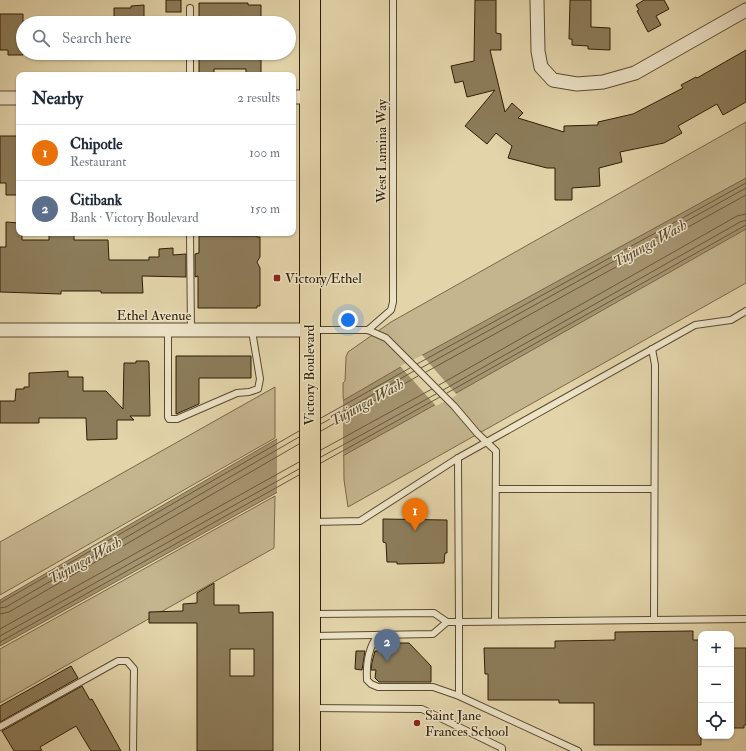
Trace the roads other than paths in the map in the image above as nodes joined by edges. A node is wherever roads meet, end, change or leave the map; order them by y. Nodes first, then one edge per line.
1 (310, 0) edge
2 (393, 0) edge
3 (537, 0) edge
4 (190, 8) dead end
5 (746, 10) edge
6 (190, 16) edge
7 (190, 60) edge
8 (190, 72) edge
9 (301, 97) edge
10 (0, 98) edge
11 (16, 98) edge
12 (190, 236) edge
13 (746, 311) edge
14 (0, 330) edge
15 (309, 330) junction
16 (368, 330) junction
17 (168, 331) junction
18 (191, 331) junction
19 (252, 331) junction
20 (652, 349) junction
21 (487, 443) junction
22 (458, 458) junction
23 (496, 489) junction
24 (654, 489) junction
25 (310, 522) junction
26 (310, 614) junction
27 (746, 619) edge
28 (654, 620) junction
29 (447, 622) junction
30 (460, 622) junction
31 (495, 622) junction
32 (378, 635) junction
33 (310, 636) junction
34 (460, 696) junction
35 (310, 708) junction
36 (0, 727) edge
37 (502, 750) edge
38 (133, 751) edge
39 (310, 751) edge
40 (578, 751) edge

1 - 9 main road, Victory Boulevard
2 - 16 lane, West Lumina Way
3 - 5 street
4 - 6 lane
7 - 8 lane
9 - 15 main road, Victory Boulevard
10 - 11 street
12 - 18 lane
13 - 20 lane
14 - 17 street, Ethel Avenue
15 - 16 lane
15 - 19 street, Ethel Avenue
15 - 25 main road, Victory Boulevard
16 - 21 lane
17 - 18 street, Ethel Avenue
17 - 19 lane
18 - 19 street, Ethel Avenue
20 - 21 lane
20 - 24 lane
21 - 22 lane
21 - 23 lane
22 - 25 lane
22 - 30 lane
23 - 24 lane
23 - 31 lane
24 - 28 lane
25 - 26 main road, Victory Boulevard
26 - 29 lane
26 - 33 main road, Victory Boulevard
27 - 28 lane
28 - 31 lane
29 - 30 lane
29 - 32 lane
30 - 31 lane
30 - 34 lane
32 - 33 lane
32 - 34 lane
33 - 35 main road, Victory Boulevard
34 - 40 lane
35 - 37 lane
35 - 39 main road, Victory Boulevard
36 - 38 lane

